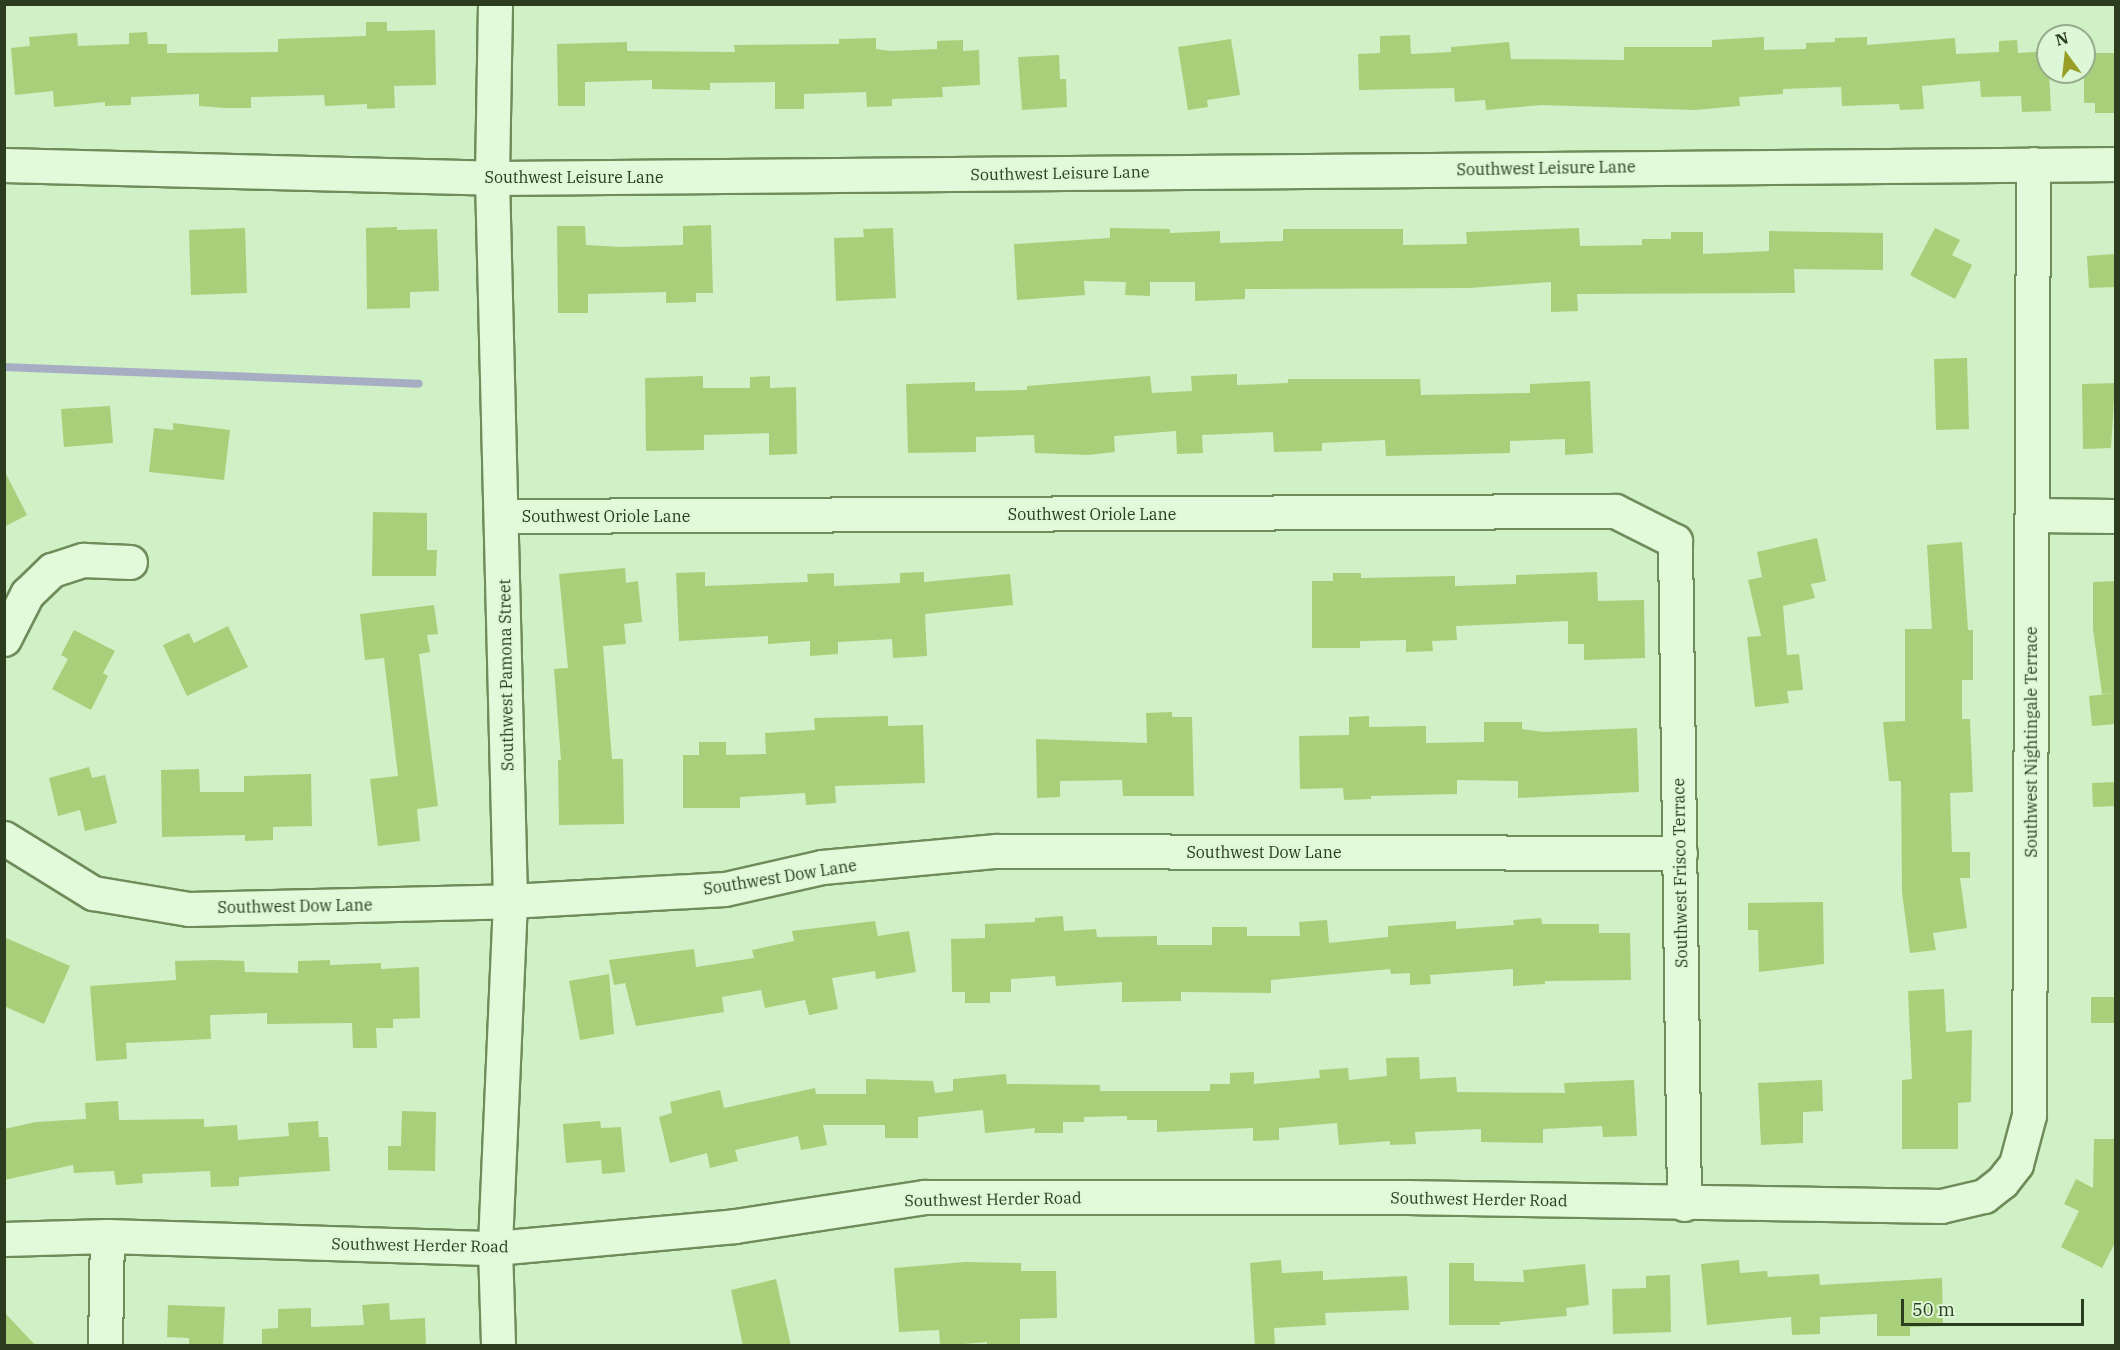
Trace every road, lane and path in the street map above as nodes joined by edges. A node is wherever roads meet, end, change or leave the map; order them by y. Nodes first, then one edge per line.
1 (495, 4) edge
2 (2033, 164) junction
3 (2115, 164) edge
4 (4, 165) edge
5 (492, 178) junction
6 (2033, 515) junction
7 (503, 516) junction
8 (2115, 516) edge
9 (1675, 541) joint
10 (130, 562) dead end
11 (4, 639) edge
12 (4, 838) edge
13 (1680, 853) junction
14 (510, 901) junction
15 (1684, 1204) junction
16 (1877, 1206) joint
17 (107, 1236) junction
18 (4, 1239) edge
19 (495, 1248) junction
20 (105, 1346) edge
21 (498, 1346) edge

1 - 5 street, Southwest Pamona Street
2 - 3 street, Southwest Leisure Lane
2 - 5 street, Southwest Leisure Lane
2 - 6 street, Southwest Nightingale Terrace
4 - 5 street, Southwest Leisure Lane
5 - 7 street, Southwest Pamona Street
6 - 8 street
6 - 16 street, Southwest Nightingale Terrace
7 - 9 street, Southwest Oriole Lane
7 - 14 street, Southwest Pamona Street
9 - 13 street, Southwest Frisco Terrace
10 - 11 street
12 - 14 street, Southwest Dow Lane
13 - 14 street, Southwest Dow Lane
13 - 15 street, Southwest Frisco Terrace
14 - 19 street, Southwest Pamona Street
15 - 16 street, Southwest Herder Road
15 - 19 street, Southwest Herder Road
17 - 18 street, Southwest Herder Road
17 - 19 street, Southwest Herder Road
17 - 20 street
19 - 21 street, Southwest Pamona Street

